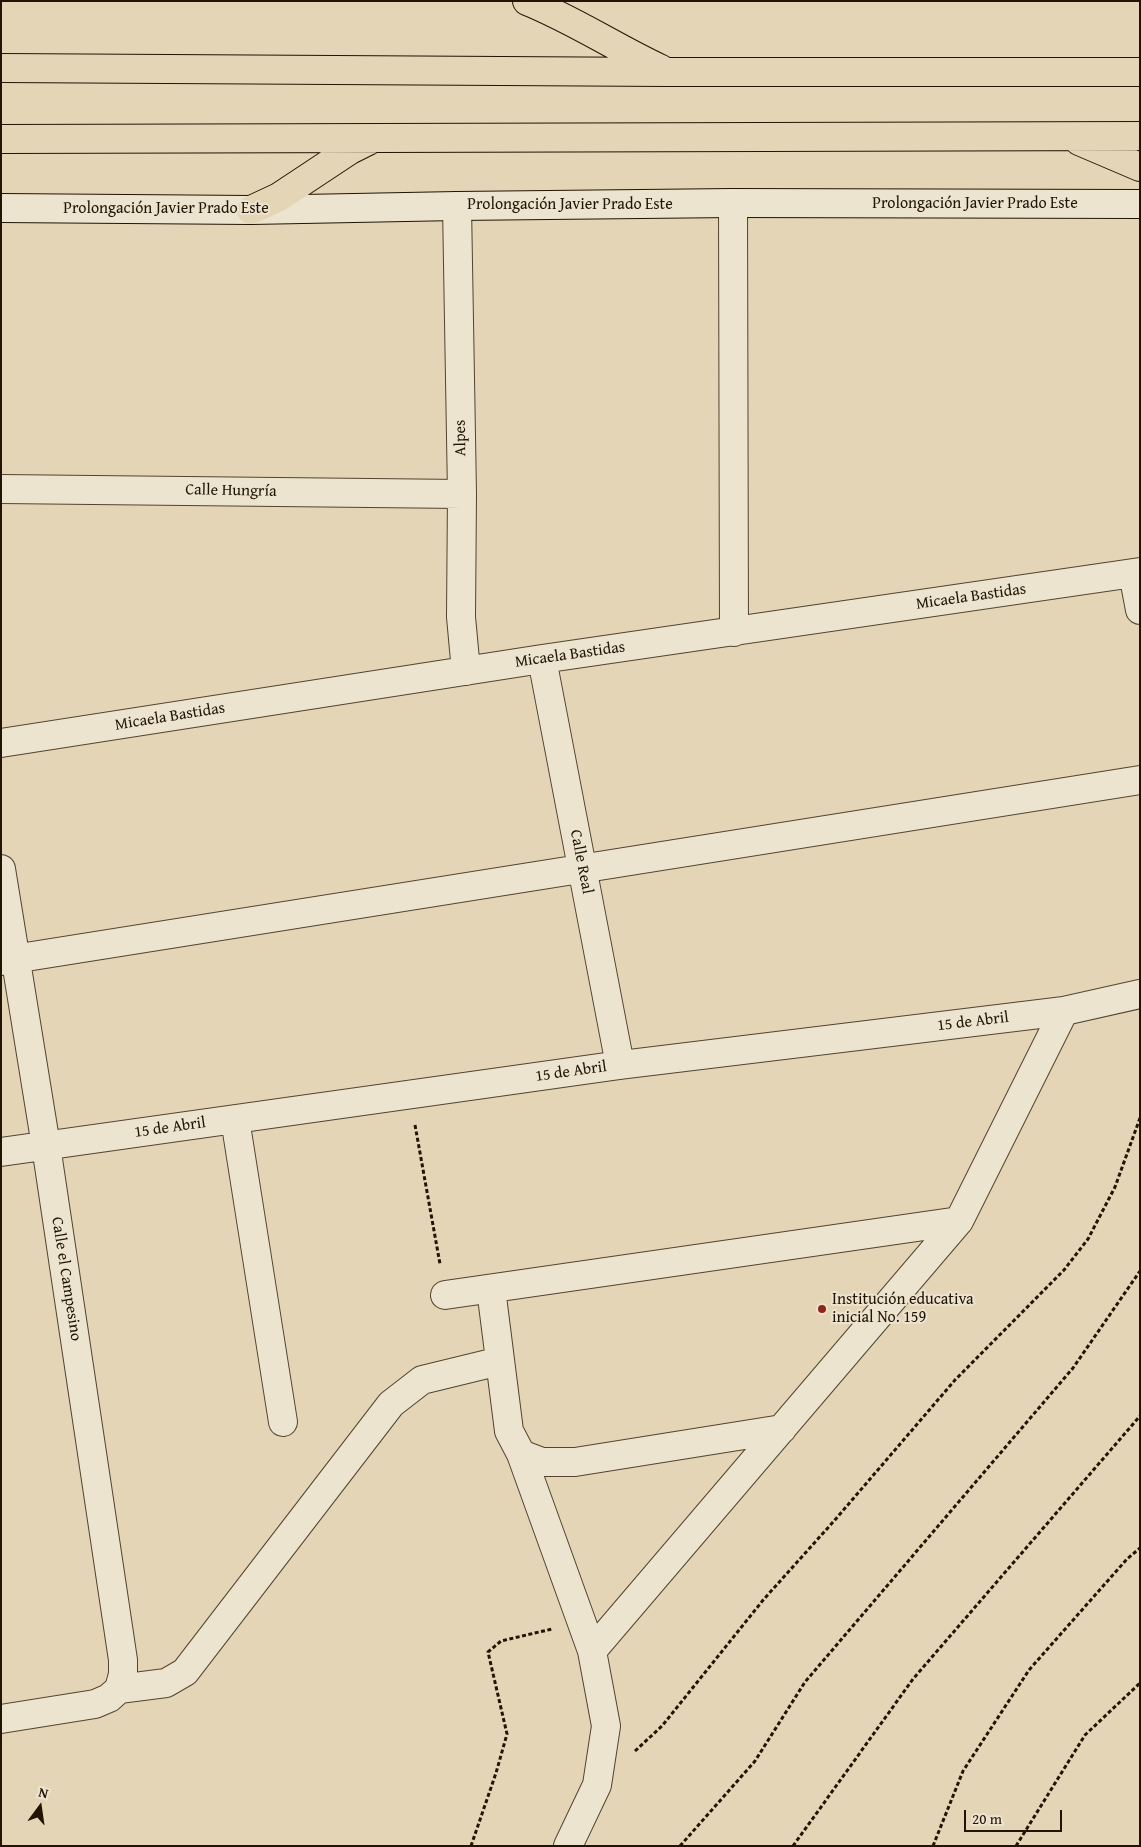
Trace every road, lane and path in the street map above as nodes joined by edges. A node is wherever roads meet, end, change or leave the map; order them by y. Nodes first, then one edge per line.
1 (527, 1) edge
2 (1, 68) edge
3 (667, 72) junction
4 (1140, 72) edge
5 (1066, 136) junction
6 (1140, 136) edge
7 (1, 139) edge
8 (372, 139) junction
9 (1140, 167) edge
10 (733, 203) junction
11 (1140, 204) edge
12 (457, 206) junction
13 (1, 208) edge
14 (251, 210) junction
15 (1, 489) edge
16 (462, 494) junction
17 (1136, 572) edge
18 (1140, 610) edge
19 (734, 632) junction
20 (542, 659) junction
21 (466, 671) junction
22 (1, 743) edge
23 (1140, 780) edge
24 (582, 868) junction
25 (1, 869) edge
26 (9, 960) edge
27 (1140, 994) edge
28 (1064, 1012) junction
29 (620, 1065) junction
30 (410, 1095) junction
31 (1140, 1118) edge
32 (235, 1119) junction
33 (46, 1146) junction
34 (1, 1152) edge
35 (960, 1221) junction
36 (1140, 1271) edge
37 (491, 1289) junction
38 (445, 1294) joint
39 (500, 1361) junction
40 (1140, 1416) edge
41 (282, 1422) dead end
42 (782, 1429) junction
43 (521, 1454) junction
44 (1140, 1548) edge
45 (582, 1623) junction
46 (592, 1651) junction
47 (1140, 1684) edge
48 (119, 1689) junction
49 (1, 1719) edge
50 (633, 1752) dead end
51 (471, 1846) edge
52 (568, 1846) edge
53 (680, 1846) edge
54 (793, 1846) edge
55 (933, 1846) edge
56 (1016, 1846) edge

1 - 3 main road
2 - 3 main road
3 - 4 main road
5 - 6 main road
5 - 8 main road
5 - 9 main road
7 - 8 main road
8 - 14 main road
10 - 11 street, Prolongación Javier Prado Este
10 - 12 street, Prolongación Javier Prado Este
10 - 19 street
12 - 14 street, Prolongación Javier Prado Este
12 - 16 street, Alpes
13 - 14 street, Prolongación Javier Prado Este
15 - 16 street, Calle Hungría
16 - 21 street, Alpes
17 - 18 street
17 - 19 street, Micaela Bastidas
19 - 20 street, Micaela Bastidas
20 - 21 street, Micaela Bastidas
20 - 24 street, Calle Real
21 - 22 street, Micaela Bastidas
23 - 24 street
24 - 26 street
24 - 29 street, Calle Real
25 - 26 street, Calle el Campesino
26 - 33 street, Calle el Campesino
27 - 28 street, 15 de Abril
28 - 29 street, 15 de Abril
28 - 35 street
29 - 30 street, 15 de Abril
30 - 32 street, 15 de Abril
30 - 38 path
31 - 50 path
32 - 33 street, 15 de Abril
32 - 41 street
33 - 34 street, 15 de Abril
33 - 48 street, Calle el Campesino
35 - 37 street
35 - 42 street
36 - 53 path
37 - 38 street
37 - 39 street
39 - 43 street
39 - 48 street
40 - 54 path
42 - 43 street
42 - 46 street
43 - 45 street
44 - 55 path
45 - 46 street
45 - 51 path
46 - 52 street
47 - 56 path
48 - 49 street

